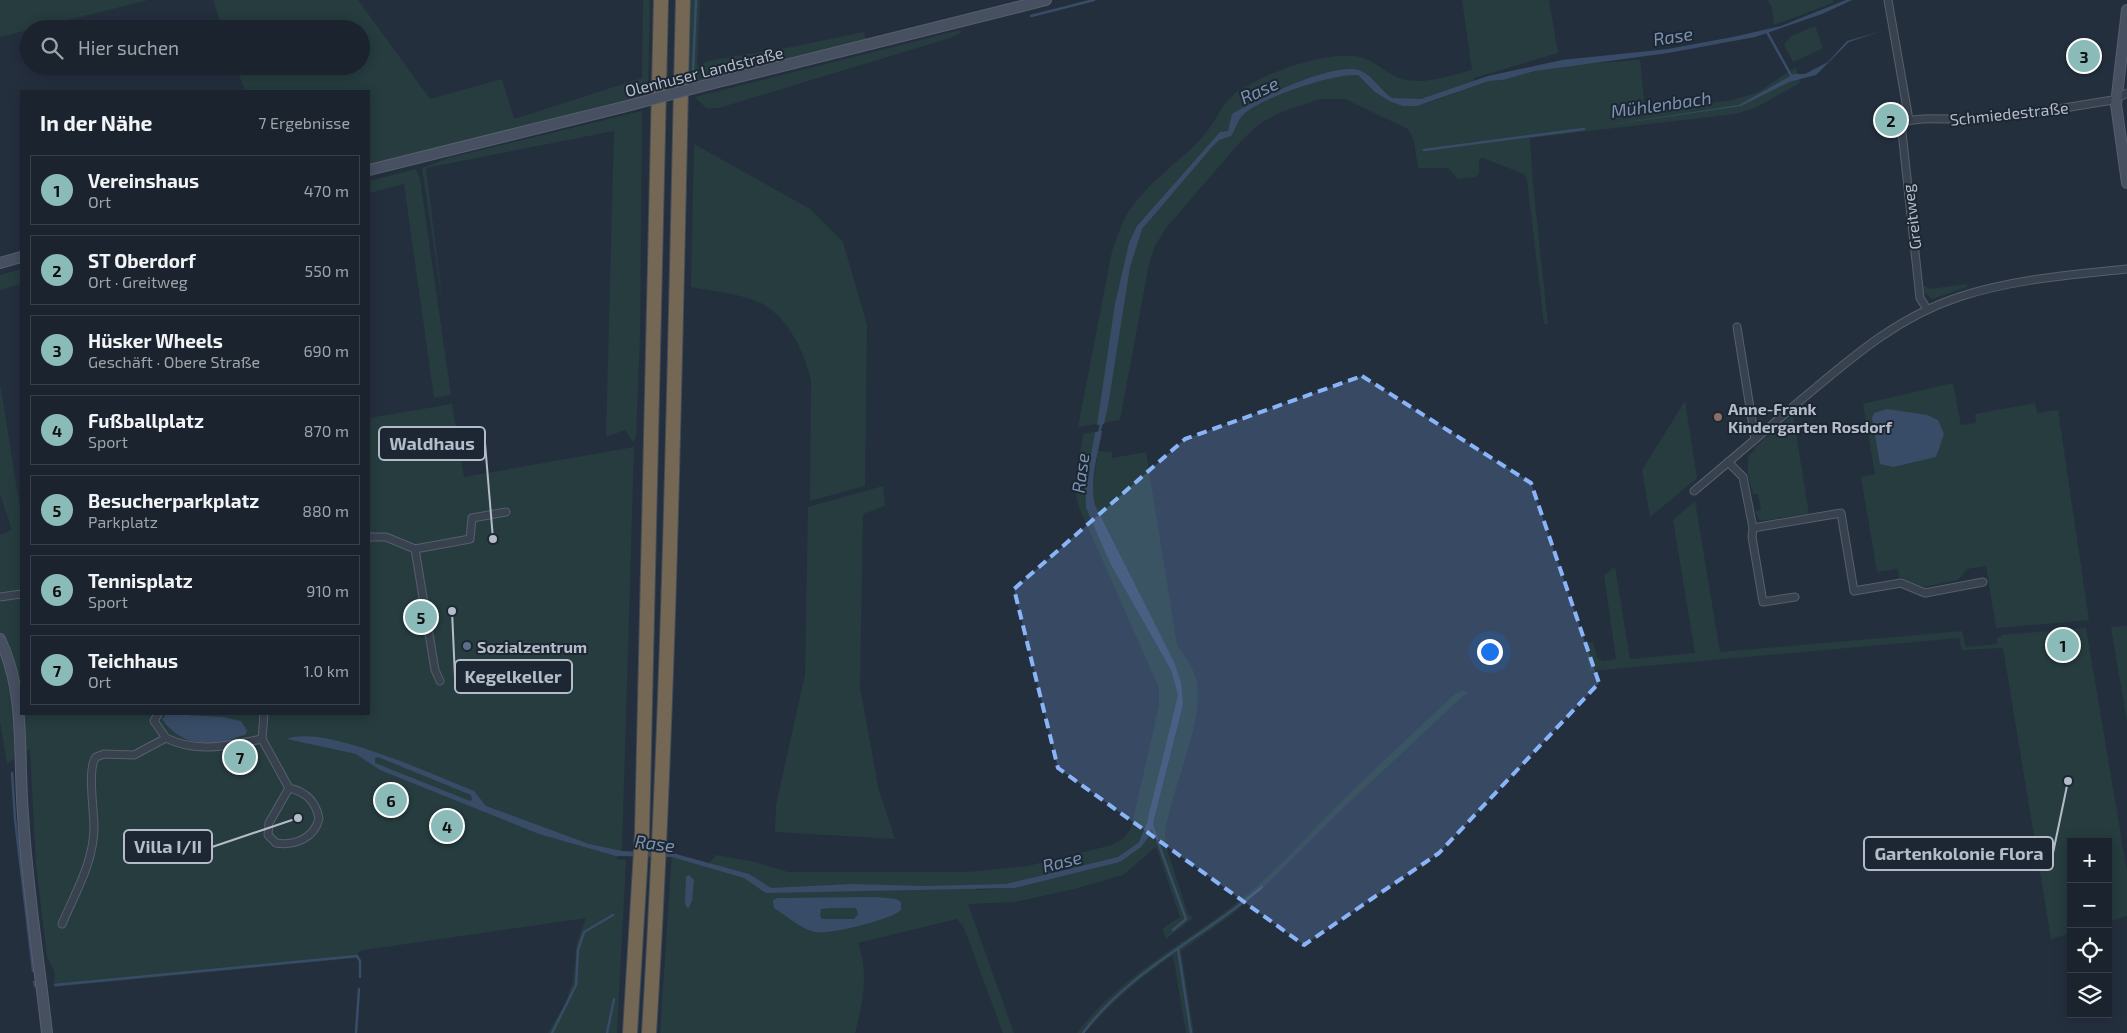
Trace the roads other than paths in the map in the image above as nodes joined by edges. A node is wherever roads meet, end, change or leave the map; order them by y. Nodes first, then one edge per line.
1 (661, 0) edge
2 (683, 0) edge
3 (1046, 0) edge
4 (1888, 0) edge
5 (2127, 10) edge
6 (2127, 93) edge
7 (2116, 97) junction
8 (1909, 120) junction
9 (1901, 123) joint
10 (370, 170) edge
11 (2127, 183) edge
12 (20, 258) edge
13 (0, 263) edge
14 (2127, 269) edge
15 (1927, 309) junction
16 (1737, 327) dead end
17 (1755, 439) junction
18 (1728, 462) junction
19 (1694, 491) dead end
20 (506, 512) dead end
21 (1753, 528) junction
22 (370, 537) edge
23 (415, 548) junction
24 (1983, 582) dead end
25 (20, 594) edge
26 (1795, 597) dead end
27 (0, 598) edge
28 (0, 639) edge
29 (440, 681) dead end
30 (157, 715) edge
31 (264, 715) edge
32 (166, 738) junction
33 (262, 739) junction
34 (289, 788) junction
35 (62, 924) dead end
36 (47, 1033) edge
37 (629, 1033) edge
38 (649, 1033) edge

1 - 37 highway
2 - 38 highway
3 - 10 street, Olenhuser Landstraße, bridge
4 - 8 street
5 - 7 street
6 - 7 street, Schmiedestraße
7 - 8 street, Schmiedestraße
7 - 11 street
8 - 9 street, Schmiedestraße
9 - 15 street, Greitweg
12 - 13 street
14 - 15 street
15 - 17 street
16 - 17 street
17 - 18 street
18 - 19 street
18 - 21 street
20 - 23 street
21 - 24 street
21 - 26 street
22 - 23 street
23 - 29 street
25 - 27 street
28 - 36 street
30 - 32 street
31 - 33 street
32 - 33 street
32 - 35 street
33 - 34 street
34 - 34 street

